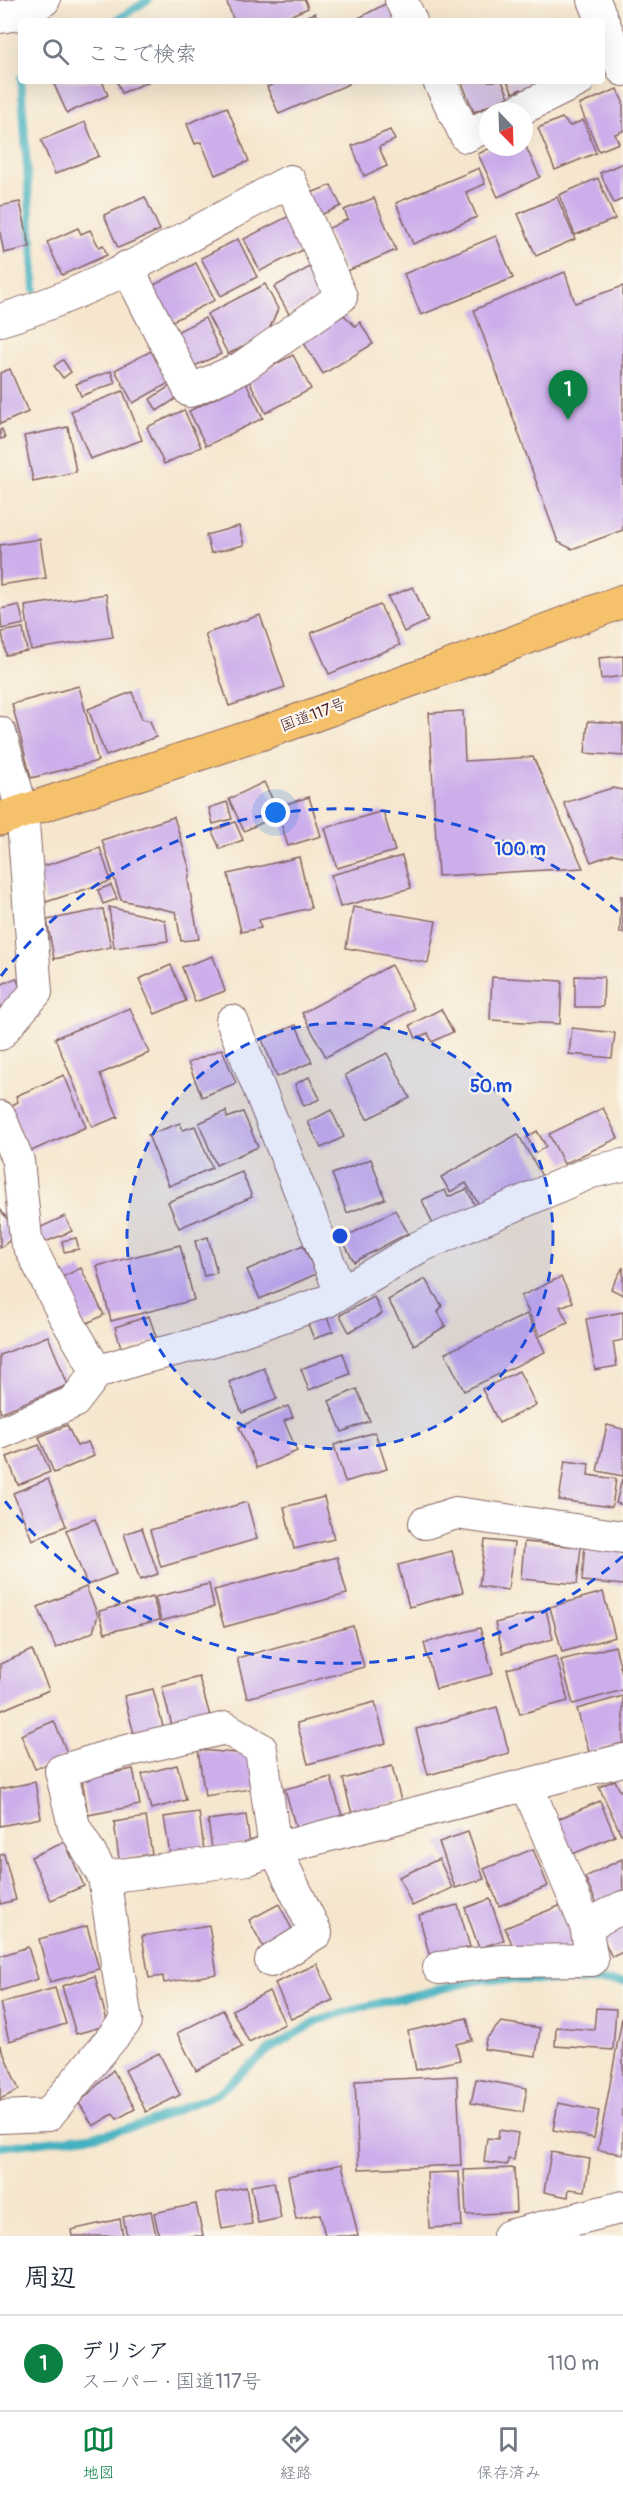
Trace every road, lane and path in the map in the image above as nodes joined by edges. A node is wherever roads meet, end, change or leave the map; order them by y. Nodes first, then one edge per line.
1 (44, 0) edge
2 (401, 0) edge
3 (594, 0) edge
4 (0, 17) edge
5 (410, 18) edge
6 (600, 18) edge
7 (605, 35) edge
8 (615, 67) edge
9 (440, 84) edge
10 (572, 84) edge
11 (533, 103) edge
12 (479, 129) edge
13 (127, 267) junction
14 (0, 320) edge
15 (623, 601) edge
16 (0, 733) edge
17 (11, 815) edge
18 (232, 1021) dead end
19 (0, 1034) edge
20 (0, 1117) edge
21 (623, 1165) edge
22 (341, 1293) junction
23 (97, 1372) junction
24 (0, 1433) edge
25 (425, 1523) dead end
26 (623, 1536) edge
27 (623, 1760) edge
28 (527, 1785) junction
29 (275, 1849) junction
30 (104, 1877) junction
31 (623, 1906) edge
32 (586, 1926) junction
33 (271, 1961) dead end
34 (439, 1968) dead end
35 (0, 2117) edge
36 (623, 2207) edge
37 (509, 2236) edge

1 - 4 street
2 - 5 street
3 - 6 street
7 - 8 street
9 - 12 street
10 - 11 street
13 - 13 street
13 - 14 street
15 - 17 highway, 国道117号
16 - 17 street
17 - 19 street
18 - 22 street
20 - 23 street
21 - 22 street
22 - 23 street
23 - 24 street
25 - 26 street
27 - 28 street
28 - 29 street
28 - 32 street
29 - 30 street
29 - 30 street
29 - 33 street
30 - 35 street
31 - 32 street
32 - 34 street
36 - 37 street

